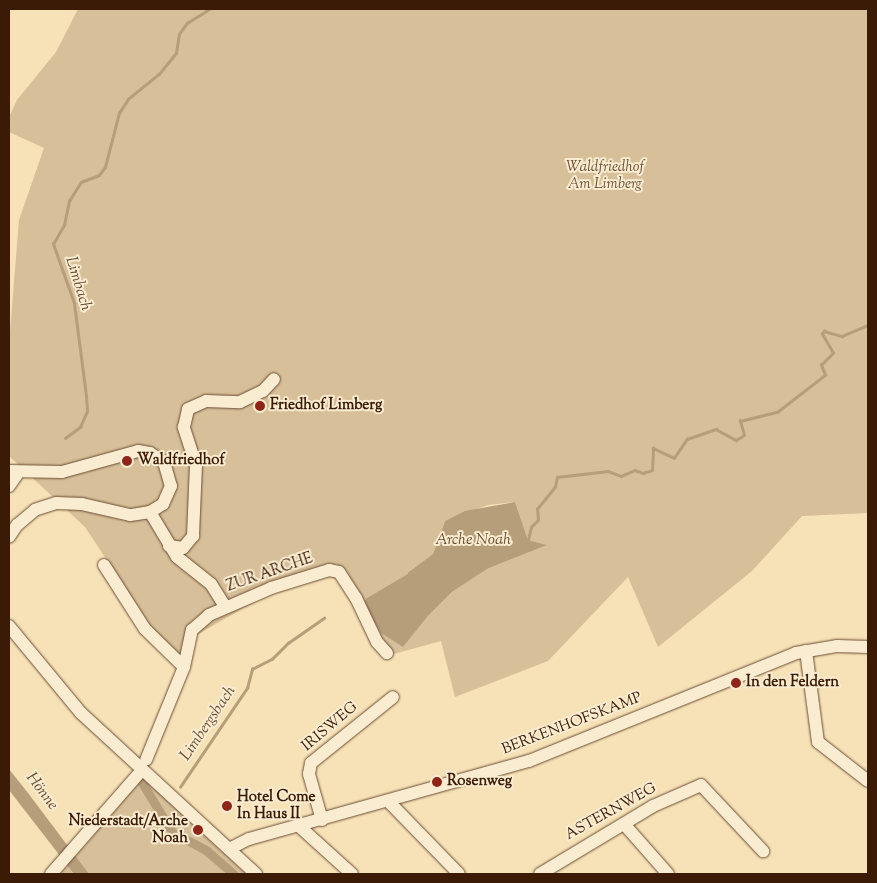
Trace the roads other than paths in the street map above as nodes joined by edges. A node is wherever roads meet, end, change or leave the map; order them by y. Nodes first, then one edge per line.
1 (274, 379) dead end
2 (14, 472) edge
3 (9, 486) edge
4 (150, 512) junction
5 (9, 537) edge
6 (169, 546) junction
7 (104, 565) dead end
8 (225, 606) junction
9 (9, 626) edge
10 (868, 647) edge
11 (806, 651) junction
12 (387, 653) dead end
13 (184, 668) junction
14 (393, 697) dead end
15 (144, 765) junction
16 (868, 781) edge
17 (389, 802) junction
18 (322, 820) junction
19 (624, 824) junction
20 (300, 827) junction
21 (229, 849) junction
22 (763, 851) dead end
23 (55, 870) edge
24 (256, 874) edge
25 (352, 874) edge
26 (459, 874) edge
27 (540, 874) edge
28 (668, 874) edge

1 - 6 street
2 - 3 street
2 - 4 street
4 - 5 street
4 - 6 street
6 - 8 street
7 - 13 street
8 - 12 street, ZUR ARCHE
8 - 13 street, ZUR ARCHE
9 - 15 street
10 - 11 street, BERKENHOFSKAMP
11 - 16 street
11 - 17 street, BERKENHOFSKAMP
13 - 15 street, ZUR ARCHE
14 - 18 street, IRISWEG
15 - 21 street
15 - 23 street, ZUR ARCHE
17 - 18 street, BERKENHOFSKAMP
17 - 26 street
18 - 20 street, BERKENHOFSKAMP
19 - 22 street, ASTERNWEG
19 - 27 street, ASTERNWEG
19 - 28 street
20 - 21 street, BERKENHOFSKAMP
20 - 25 street
21 - 24 street

